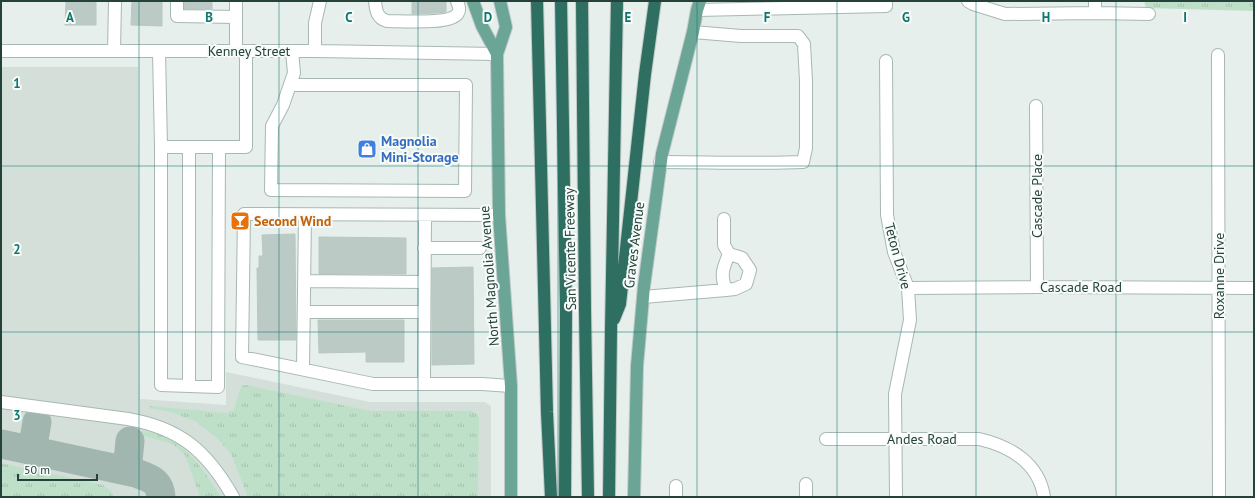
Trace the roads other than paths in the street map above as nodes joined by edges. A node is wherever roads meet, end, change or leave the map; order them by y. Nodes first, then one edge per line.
1 (115, 1) edge
2 (177, 1) edge
3 (236, 1) edge
4 (320, 1) edge
5 (375, 1) edge
6 (457, 1) edge
7 (473, 1) edge
8 (500, 1) edge
9 (537, 1) edge
10 (561, 1) edge
11 (582, 1) edge
12 (617, 1) edge
13 (655, 1) edge
14 (886, 1) edge
15 (1095, 1) edge
16 (971, 3) edge
17 (698, 6) edge
18 (1095, 13) junction
19 (1149, 14) dead end
20 (236, 18) junction
21 (693, 32) junction
22 (1, 51) edge
23 (114, 51) junction
24 (159, 51) junction
25 (241, 51) junction
26 (292, 51) junction
27 (315, 51) junction
28 (497, 54) junction
29 (1218, 55) dead end
30 (886, 61) dead end
31 (290, 85) junction
32 (1036, 106) dead end
33 (161, 147) junction
34 (189, 147) junction
35 (219, 147) junction
36 (660, 162) junction
37 (305, 215) junction
38 (424, 215) junction
39 (498, 215) junction
40 (724, 219) dead end
41 (424, 248) junction
42 (480, 248) dead end
43 (728, 254) junction
44 (304, 281) junction
45 (424, 282) junction
46 (1037, 286) junction
47 (908, 288) junction
48 (1220, 288) junction
49 (1254, 288) edge
50 (726, 290) junction
51 (643, 298) junction
52 (304, 312) junction
53 (424, 312) junction
54 (611, 330) junction
55 (303, 369) junction
56 (424, 384) junction
57 (189, 386) junction
58 (511, 386) junction
59 (1, 402) edge
60 (826, 438) dead end
61 (895, 439) junction
62 (806, 484) dead end
63 (233, 497) edge
64 (511, 497) edge
65 (551, 497) edge
66 (565, 497) edge
67 (588, 497) edge
68 (609, 497) edge
69 (634, 497) edge
70 (806, 497) edge
71 (896, 497) edge
72 (1044, 497) edge
73 (1219, 497) edge

1 - 23 street
2 - 20 street
3 - 20 street
4 - 27 street
5 - 6 street
7 - 28 main road, North Magnolia Avenue
8 - 28 main road, North Magnolia Avenue
9 - 65 highway
10 - 66 highway, San Vicente Freeway
11 - 67 highway, San Vicente Freeway
12 - 54 highway
13 - 54 highway
14 - 17 street
15 - 18 street
16 - 18 street
17 - 21 main road, Graves Avenue
18 - 19 street
20 - 25 street
21 - 36 main road, Graves Avenue
21 - 36 street
22 - 23 street, Kenney Street
23 - 24 street, Kenney Street
24 - 25 street, Kenney Street
24 - 33 street
25 - 26 street, Kenney Street
25 - 35 street
26 - 27 street, Kenney Street
26 - 31 street
27 - 28 street, Kenney Street
28 - 39 main road, North Magnolia Avenue
29 - 48 street, Roxanne Drive
30 - 47 street, Teton Drive
31 - 31 street
32 - 46 street, Cascade Place
33 - 34 street
33 - 57 street
34 - 35 street
34 - 57 street
35 - 57 street
36 - 51 main road, Graves Avenue
37 - 38 street
37 - 44 street
37 - 55 street
38 - 39 street
38 - 41 street
39 - 58 main road, North Magnolia Avenue
40 - 43 street
41 - 42 street
41 - 45 street
43 - 50 street
43 - 50 street
44 - 45 street
44 - 52 street
45 - 53 street
46 - 47 street, Cascade Road
46 - 48 street, Cascade Road
47 - 61 street, Teton Drive
48 - 49 street, Cascade Road
48 - 73 street, Roxanne Drive
50 - 51 street
51 - 69 main road, Graves Avenue
52 - 53 street
52 - 55 street
53 - 56 street
54 - 68 highway
55 - 56 street
56 - 58 street
58 - 64 main road, North Magnolia Avenue
59 - 63 street
60 - 61 street, Andes Road
61 - 71 street, Teton Drive
61 - 72 street, Andes Road
62 - 70 street

